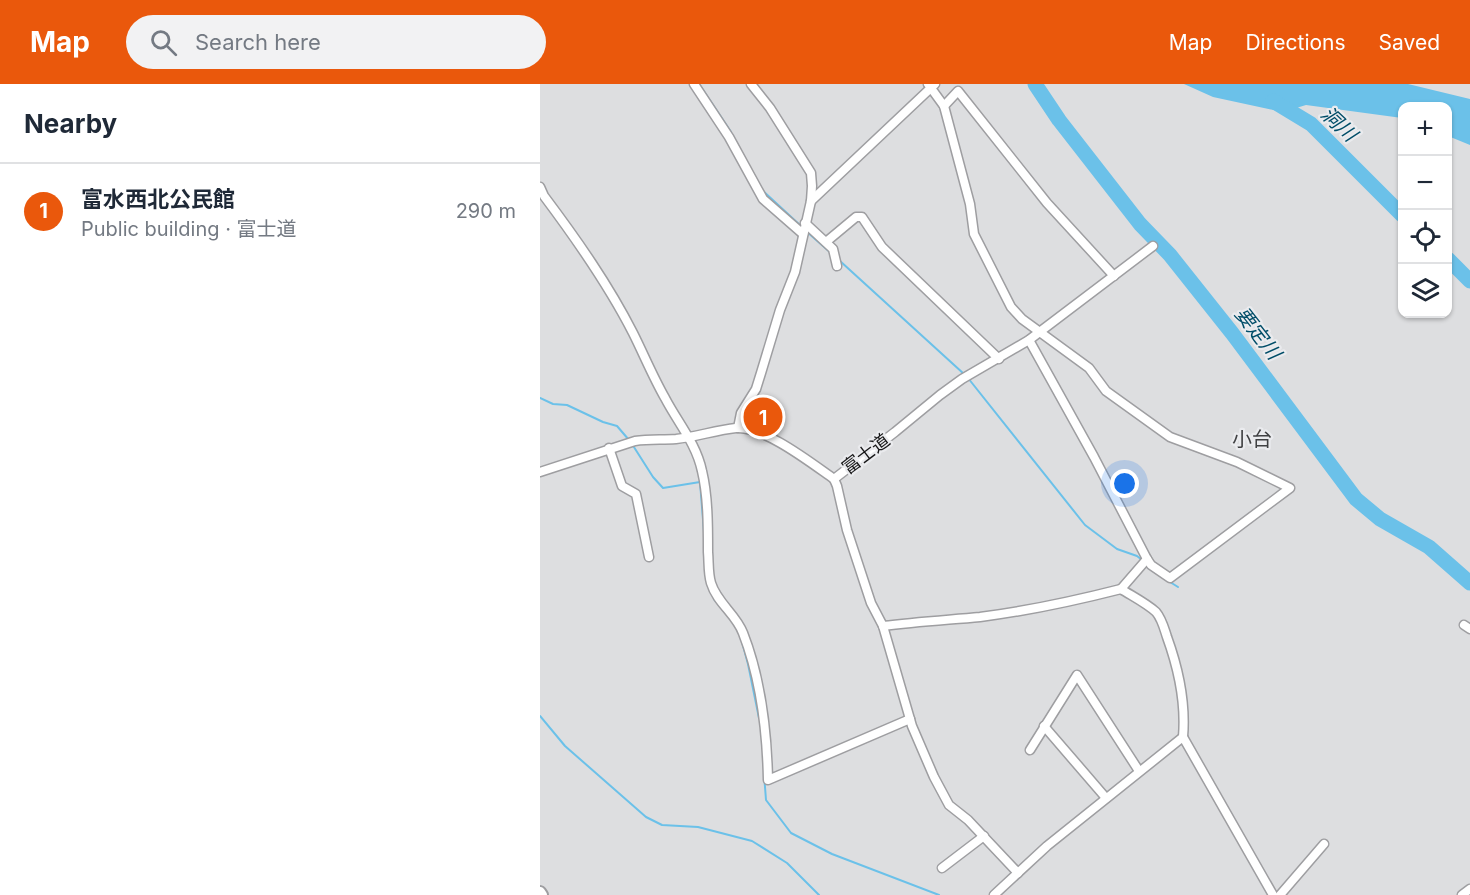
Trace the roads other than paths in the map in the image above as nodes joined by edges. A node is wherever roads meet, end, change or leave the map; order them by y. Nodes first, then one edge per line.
1 (694, 84) edge
2 (751, 84) edge
3 (931, 85) edge
4 (944, 106) junction
5 (540, 187) edge
6 (811, 201) junction
7 (804, 223) junction
8 (803, 234) junction
9 (826, 242) junction
10 (1153, 246) dead end
11 (837, 266) dead end
12 (1114, 276) junction
13 (1039, 333) junction
14 (1029, 340) junction
15 (999, 359) junction
16 (738, 428) junction
17 (690, 437) junction
18 (609, 448) junction
19 (540, 472) edge
20 (834, 479) junction
21 (649, 557) dead end
22 (1147, 559) junction
23 (1120, 589) junction
24 (883, 626) junction
25 (910, 719) junction
26 (1044, 726) junction
27 (1183, 737) junction
28 (1030, 750) dead end
29 (1138, 771) junction
30 (1106, 798) junction
31 (984, 836) junction
32 (1324, 844) dead end
33 (942, 868) dead end
34 (1018, 873) junction
35 (1470, 889) edge
36 (994, 895) edge
37 (1273, 895) edge
38 (1280, 895) edge
39 (1462, 895) edge

1 - 8 street
2 - 6 street
3 - 4 street
3 - 6 street
4 - 12 street
4 - 13 street
5 - 17 street
6 - 7 street
7 - 8 street
7 - 9 street
8 - 16 street
9 - 11 street
9 - 15 street
10 - 12 street, 富士道
12 - 13 street, 富士道
13 - 14 street, 富士道
13 - 22 street
14 - 15 street, 富士道
14 - 22 street
15 - 20 street, 富士道
16 - 17 street, 富士道
16 - 20 street, 富士道
17 - 18 street, 富士道
17 - 25 street
18 - 19 street, 富士道
18 - 21 street
20 - 24 street
22 - 23 street
23 - 24 street
23 - 27 street
24 - 25 street
25 - 31 street
26 - 28 street
26 - 29 street
26 - 30 street
27 - 29 street
27 - 37 street
29 - 30 street
30 - 34 street
31 - 33 street
31 - 34 street
32 - 38 street
34 - 36 street
35 - 39 street

